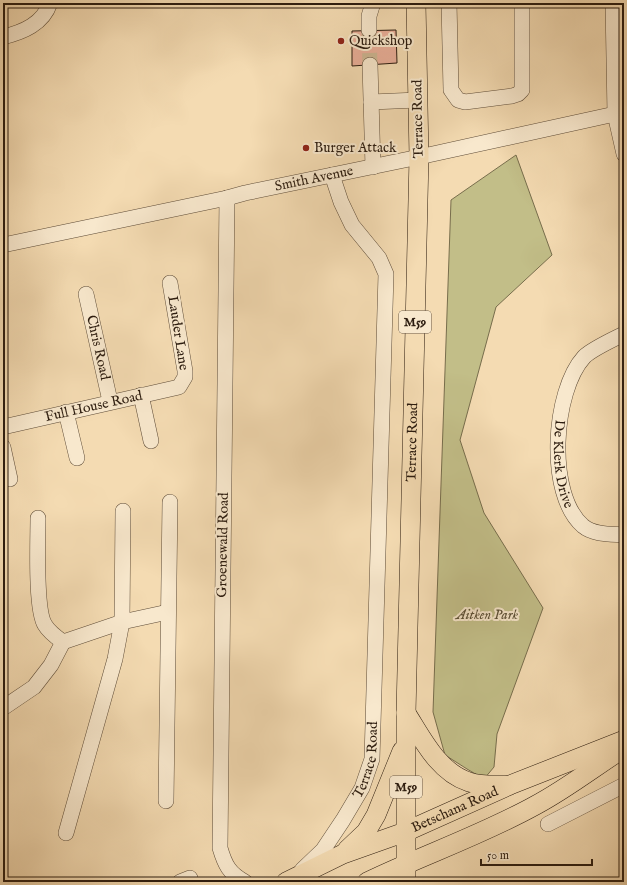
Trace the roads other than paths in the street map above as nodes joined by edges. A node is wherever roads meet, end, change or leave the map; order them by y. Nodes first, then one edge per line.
1 (372, 3) edge
2 (416, 3) edge
3 (449, 3) edge
4 (522, 3) edge
5 (613, 3) edge
6 (50, 5) edge
7 (368, 30) tunnel mouth
8 (3, 37) edge
9 (370, 65) tunnel mouth
10 (418, 100) junction
11 (371, 102) junction
12 (619, 113) edge
13 (624, 154) edge
14 (419, 157) junction
15 (373, 167) junction
16 (332, 175) junction
17 (227, 198) junction
18 (3, 245) edge
19 (170, 283) dead end
20 (86, 294) dead end
21 (624, 334) edge
22 (182, 382) joint
23 (141, 396) junction
24 (110, 401) junction
25 (66, 412) junction
26 (3, 427) edge
27 (151, 441) dead end
28 (3, 447) edge
29 (77, 458) dead end
30 (10, 479) dead end
31 (170, 502) dead end
32 (122, 511) dead end
33 (38, 518) dead end
34 (624, 535) edge
35 (168, 612) junction
36 (122, 622) junction
37 (63, 642) junction
38 (3, 708) edge
39 (406, 713) junction
40 (624, 740) edge
41 (406, 741) junction
42 (624, 748) edge
43 (510, 785) junction
44 (624, 785) edge
45 (166, 801) dead end
46 (548, 824) dead end
47 (405, 832) junction
48 (66, 833) dead end
49 (430, 853) junction
50 (343, 854) junction
51 (406, 873) edge
52 (288, 881) edge
53 (246, 882) edge
54 (367, 882) edge
55 (415, 882) edge

1 - 7 street
2 - 10 main road, Terrace Road / M59
3 - 4 street
5 - 12 street
6 - 8 street
9 - 11 street
10 - 11 street
10 - 14 main road, Terrace Road / M59
11 - 15 street
12 - 13 street
12 - 14 street, Smith Avenue
14 - 15 street, Smith Avenue
14 - 39 main road, Terrace Road / M59
15 - 16 street, Smith Avenue
16 - 17 street, Smith Avenue
16 - 52 street, Terrace Road
17 - 18 street, Smith Avenue
17 - 53 street, Groenewald Road
19 - 22 street, Lauder Lane
20 - 24 street, Chris Road
21 - 34 street, De Klerk Drive
22 - 23 street, Full House Road
23 - 24 street, Full House Road
23 - 27 street
24 - 25 street, Full House Road
25 - 26 street, Full House Road
25 - 29 street
28 - 30 street
31 - 35 street
32 - 36 street
33 - 37 street
35 - 36 street
35 - 45 street
36 - 37 street
36 - 48 street
37 - 38 street
39 - 41 main road, Terrace Road / M59
39 - 43 main road
40 - 43 main road, Betschana Road
41 - 47 main road, Terrace Road / M59
41 - 50 main road
42 - 49 main road
43 - 47 main road, Betschana Road
44 - 46 street
47 - 50 main road, Betschana Road
47 - 51 main road, Terrace Road / M59
49 - 51 main road
49 - 55 main road
50 - 52 main road, Betschana Road
51 - 54 main road

